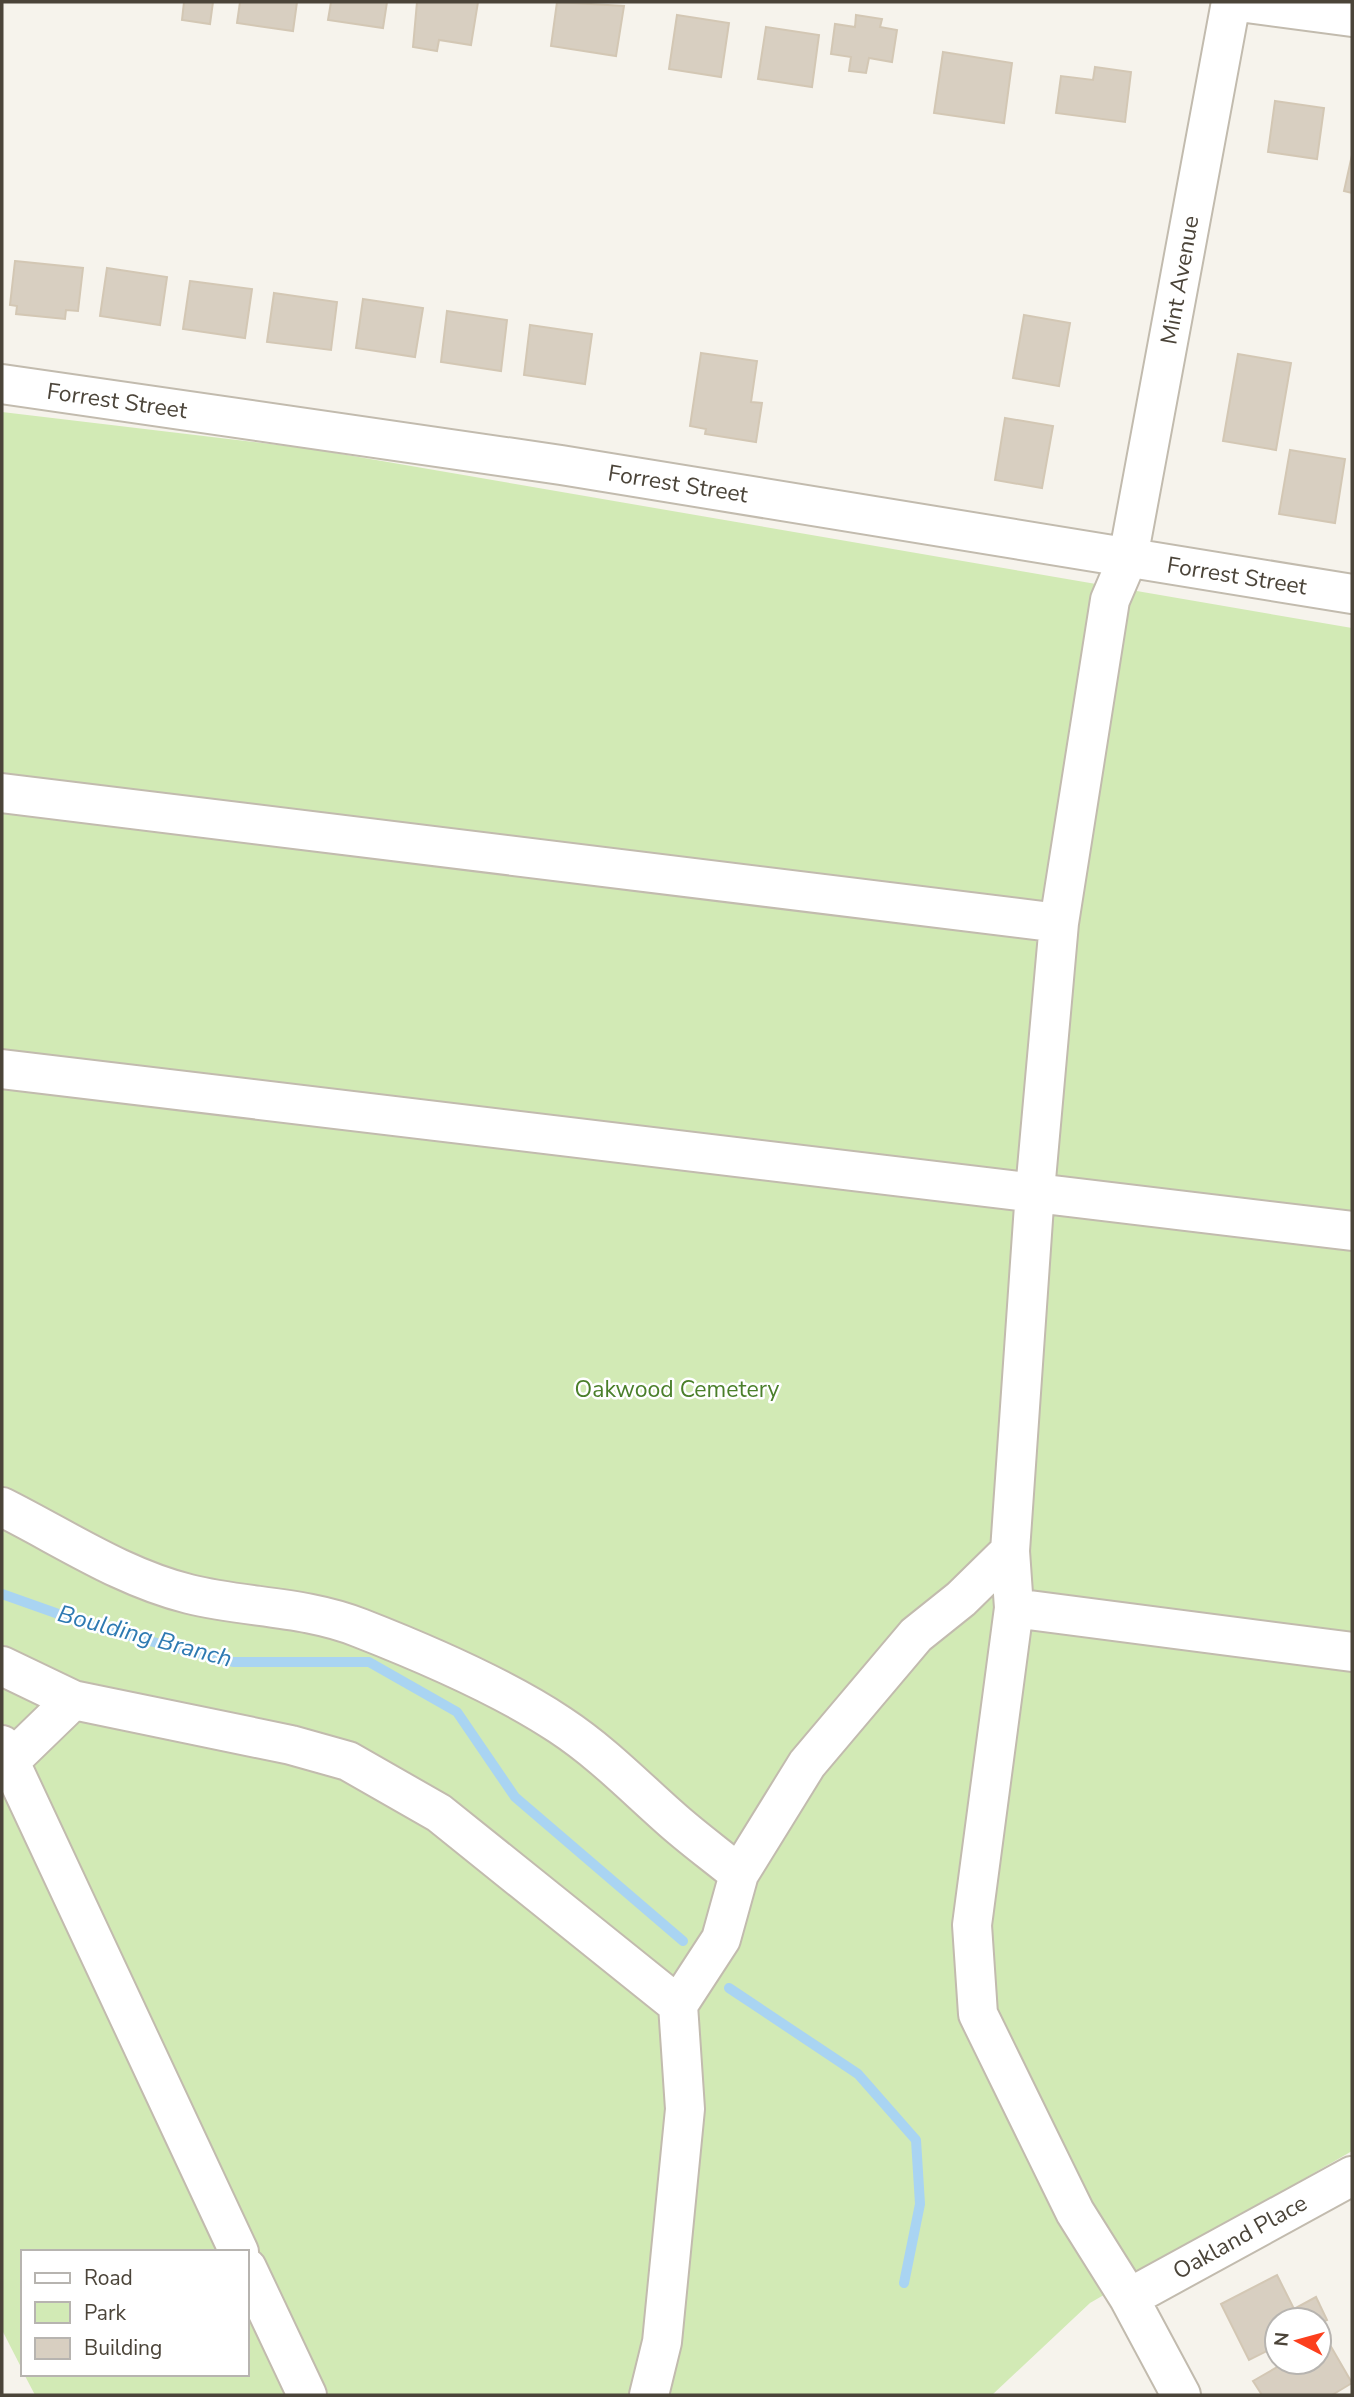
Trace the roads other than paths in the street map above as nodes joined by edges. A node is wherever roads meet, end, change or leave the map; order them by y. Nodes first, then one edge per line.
1 (1231, 2) edge
2 (1239, 2) edge
3 (1352, 17) edge
4 (2, 384) edge
5 (1128, 558) junction
6 (1352, 594) edge
7 (2, 793) edge
8 (1059, 923) junction
9 (2, 1069) edge
10 (1035, 1191) junction
11 (1352, 1231) edge
12 (2, 1507) edge
13 (1010, 1551) junction
14 (1014, 1608) junction
15 (1352, 1653) edge
16 (2, 1666) edge
17 (72, 1700) junction
18 (6, 1753) edge
19 (739, 1874) junction
20 (678, 2005) junction
21 (1352, 2176) edge
22 (238, 2250) edge
23 (248, 2270) edge
24 (1129, 2298) junction
25 (307, 2395) edge
26 (649, 2395) edge
27 (1181, 2395) edge

1 - 5 street, Mint Avenue
2 - 3 street
4 - 5 street, Forrest Street
5 - 6 street, Forrest Street
5 - 8 street, Mint Avenue
7 - 8 street
8 - 10 street, Mint Avenue
9 - 10 street
10 - 11 street
10 - 13 street, Mint Avenue
12 - 19 street
13 - 14 street, Mint Avenue
13 - 19 street
14 - 15 street
14 - 24 street, Mint Avenue
16 - 17 street
17 - 18 street
17 - 20 street
18 - 22 street
19 - 20 street
20 - 26 street
21 - 24 street, Oakland Place
23 - 25 street
24 - 27 street, Mint Avenue

